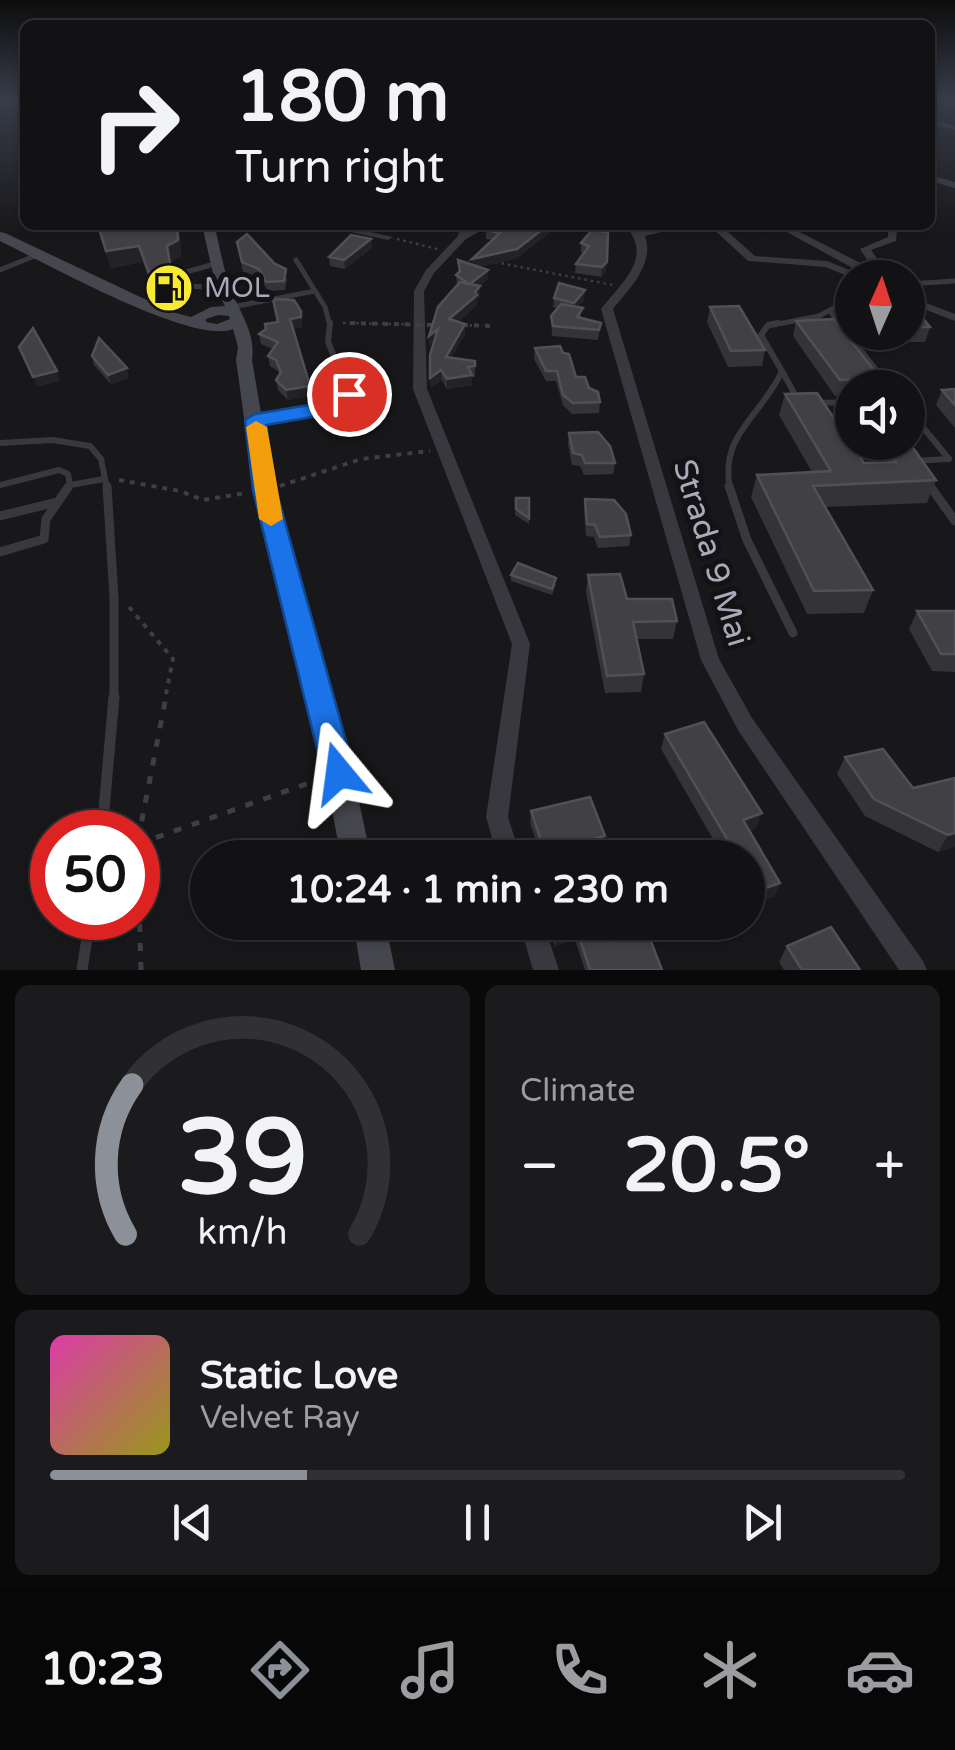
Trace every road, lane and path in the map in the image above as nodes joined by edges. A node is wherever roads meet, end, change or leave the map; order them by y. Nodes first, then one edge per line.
1 (210, 230) edge
2 (351, 230) edge
3 (636, 230) edge
4 (720, 230) edge
5 (790, 230) edge
6 (892, 230) edge
7 (464, 231) edge
8 (0, 236) edge
9 (388, 237) joint
10 (451, 253) junction
11 (39, 254) junction
12 (296, 260) dead end
13 (490, 260) edge
14 (847, 260) edge
15 (873, 260) edge
16 (218, 263) junction
17 (835, 267) edge
18 (0, 270) edge
19 (955, 281) edge
20 (925, 283) edge
21 (623, 287) junction
22 (224, 290) junction
23 (316, 291) junction
24 (925, 302) edge
25 (925, 306) edge
26 (955, 306) edge
27 (835, 307) edge
28 (830, 310) junction
29 (219, 316) junction
30 (955, 318) edge
31 (343, 323) dead end
32 (434, 325) edge
33 (454, 326) edge
34 (493, 326) dead end
35 (244, 360) junction
36 (876, 370) edge
37 (782, 371) junction
38 (835, 403) edge
39 (786, 404) edge
40 (800, 404) junction
41 (775, 405) dead end
42 (764, 406) junction
43 (255, 420) junction
44 (925, 430) edge
45 (0, 443) edge
46 (104, 480) junction
47 (0, 485) edge
48 (70, 485) junction
49 (57, 502) junction
50 (0, 516) edge
51 (955, 521) edge
52 (0, 552) edge
53 (116, 592) junction
54 (793, 633) dead end
55 (339, 773) junction
56 (288, 790) joint
57 (105, 810) edge
58 (144, 810) edge
59 (160, 836) edge
60 (352, 840) edge
61 (505, 840) edge
62 (87, 940) edge
63 (140, 940) edge
64 (372, 940) edge
65 (537, 940) edge
66 (82, 970) edge
67 (141, 970) edge
68 (378, 970) edge
69 (546, 970) edge
70 (914, 970) edge

1 - 16 main road
2 - 9 street
3 - 21 street, Strada 9 Mai
4 - 17 street
5 - 14 street
6 - 15 street
7 - 10 street
8 - 11 main road
9 - 10 path
10 - 61 street
11 - 18 lane
11 - 29 main road
12 - 23 lane
13 - 21 path
16 - 22 main road
16 - 22 lane
19 - 20 lane
21 - 70 street, Strada 9 Mai
22 - 29 main road
22 - 29 main road
23 - 29 lane
23 - 43 lane
24 - 26 street
25 - 30 street
27 - 28 lane
28 - 36 lane
28 - 37 lane
29 - 35 main road
29 - 35 main road
31 - 32 path, bridge
33 - 34 path, bridge
35 - 43 main road
37 - 40 lane
37 - 42 lane
38 - 40 lane
39 - 40 lane
41 - 42 lane
42 - 54 lane
43 - 55 main road
44 - 51 lane
45 - 46 lane
46 - 48 lane
46 - 53 lane
47 - 48 lane
48 - 49 lane
49 - 50 lane
49 - 52 lane
53 - 57 lane
53 - 58 path
55 - 56 path
55 - 60 main road
56 - 59 path
62 - 66 lane
63 - 67 path
64 - 68 main road
65 - 69 street

